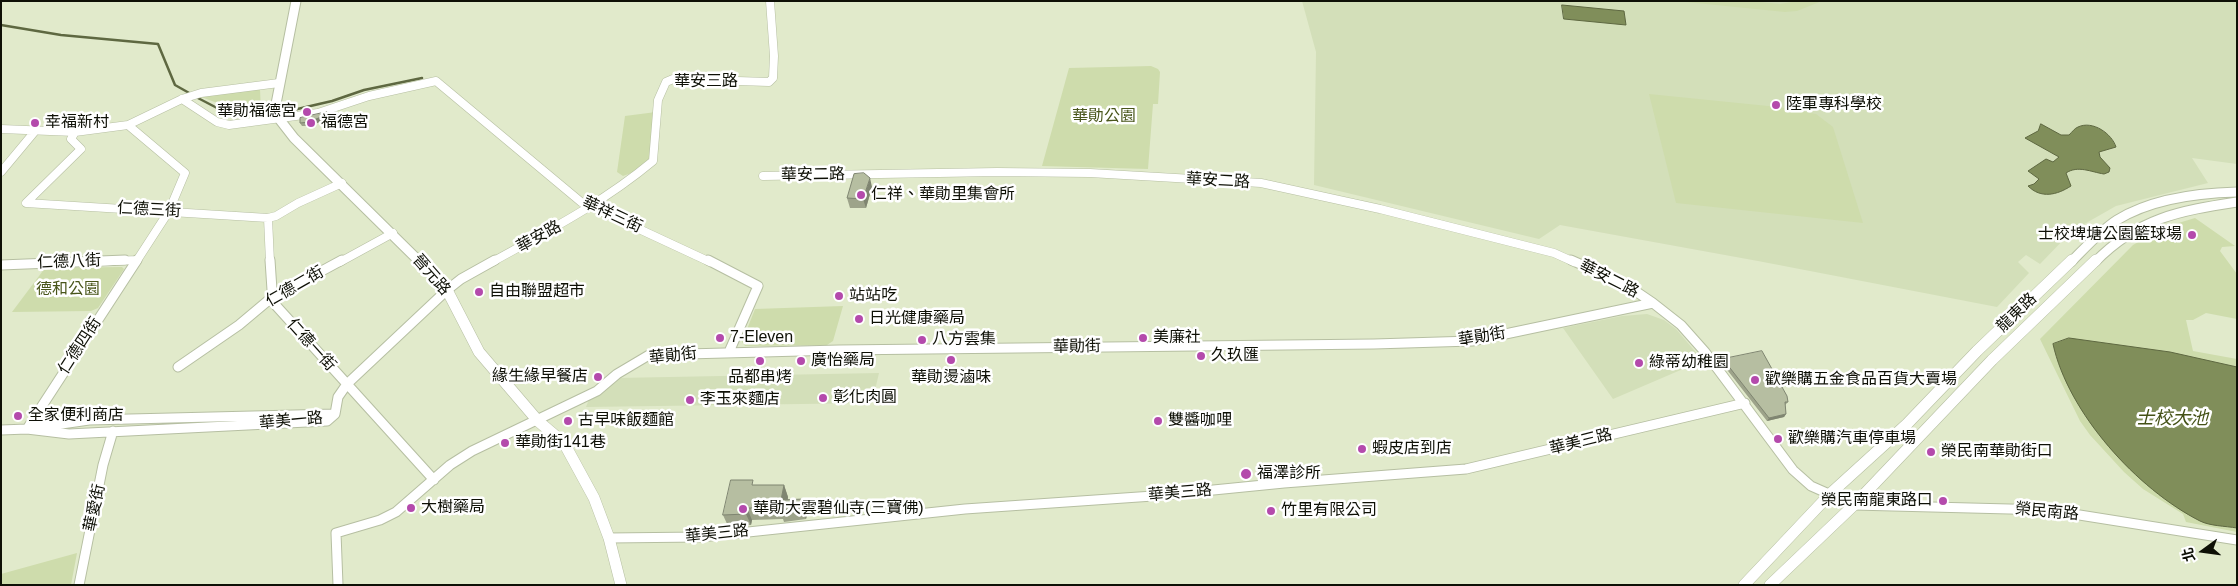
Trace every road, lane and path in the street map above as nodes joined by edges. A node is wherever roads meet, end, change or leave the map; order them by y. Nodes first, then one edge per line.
1 (296, 1) edge
2 (770, 1) edge
3 (436, 81) joint
4 (279, 83) junction
5 (182, 99) junction
6 (280, 120) junction
7 (128, 125) junction
8 (1, 129) edge
9 (36, 130) junction
10 (75, 132) junction
11 (653, 161) joint
12 (1, 172) edge
13 (763, 176) dead end
14 (342, 183) junction
15 (2237, 192) edge
16 (2237, 202) edge
17 (590, 206) junction
18 (169, 211) junction
19 (268, 218) junction
20 (2117, 220) junction
21 (2132, 230) junction
22 (393, 233) junction
23 (137, 260) junction
24 (1, 265) edge
25 (758, 286) joint
26 (447, 290) junction
27 (270, 300) junction
28 (1653, 303) junction
29 (729, 352) junction
30 (178, 367) dead end
31 (347, 384) junction
32 (1745, 403) junction
33 (335, 414) junction
34 (538, 421) junction
35 (26, 429) junction
36 (1, 430) edge
37 (113, 431) junction
38 (434, 480) junction
39 (1830, 494) junction
40 (1854, 505) junction
41 (609, 538) junction
42 (2237, 540) edge
43 (79, 585) edge
44 (338, 585) edge
45 (621, 585) edge
46 (1744, 585) edge
47 (1770, 585) edge

1 - 4 street
2 - 11 street, 華安三路
3 - 6 street
3 - 17 street, 華祥三街
4 - 5 street
4 - 6 street
5 - 6 street
5 - 7 street
6 - 14 street, 晉元路
7 - 10 street
7 - 18 street, 仁德四街
8 - 9 street
9 - 10 street
9 - 12 street
10 - 18 street, 仁德三街
11 - 17 street, 華安路
13 - 28 street, 華安二路
14 - 19 street, 仁德三街
14 - 22 street, 晉元路
15 - 20 street, 龍東路
16 - 21 street, 龍東路
17 - 25 street, 華祥三街
17 - 26 street, 華安路
18 - 19 street, 仁德三街
18 - 23 street, 仁德四街
19 - 27 street
20 - 21 street
20 - 39 street, 龍東路
21 - 40 street, 龍東路
22 - 26 street, 晉元路
22 - 27 street, 仁德二街
23 - 24 street, 仁德八街
23 - 35 street, 仁德四街
25 - 29 street
26 - 31 street, 仁德一街
26 - 34 street, 晉元路
27 - 30 street, 仁德二街
27 - 31 street, 仁德一街
28 - 29 street, 華勛街
28 - 32 street
29 - 34 street, 華勛街
31 - 33 street, 仁德一街
31 - 38 street, 仁德一街
32 - 39 street
32 - 41 street, 華美三路
33 - 35 street, 華美一路
33 - 37 street, 華美一路
34 - 38 street, 華勛街
34 - 41 street, 晉元路
35 - 36 street, 華美一路
35 - 37 street, 華美一路
37 - 43 street, 華愛街
38 - 44 street, 華勛街
39 - 40 street, 榮民南路
39 - 46 street
40 - 42 street, 榮民南路
40 - 47 street
41 - 45 street, 晉元路

